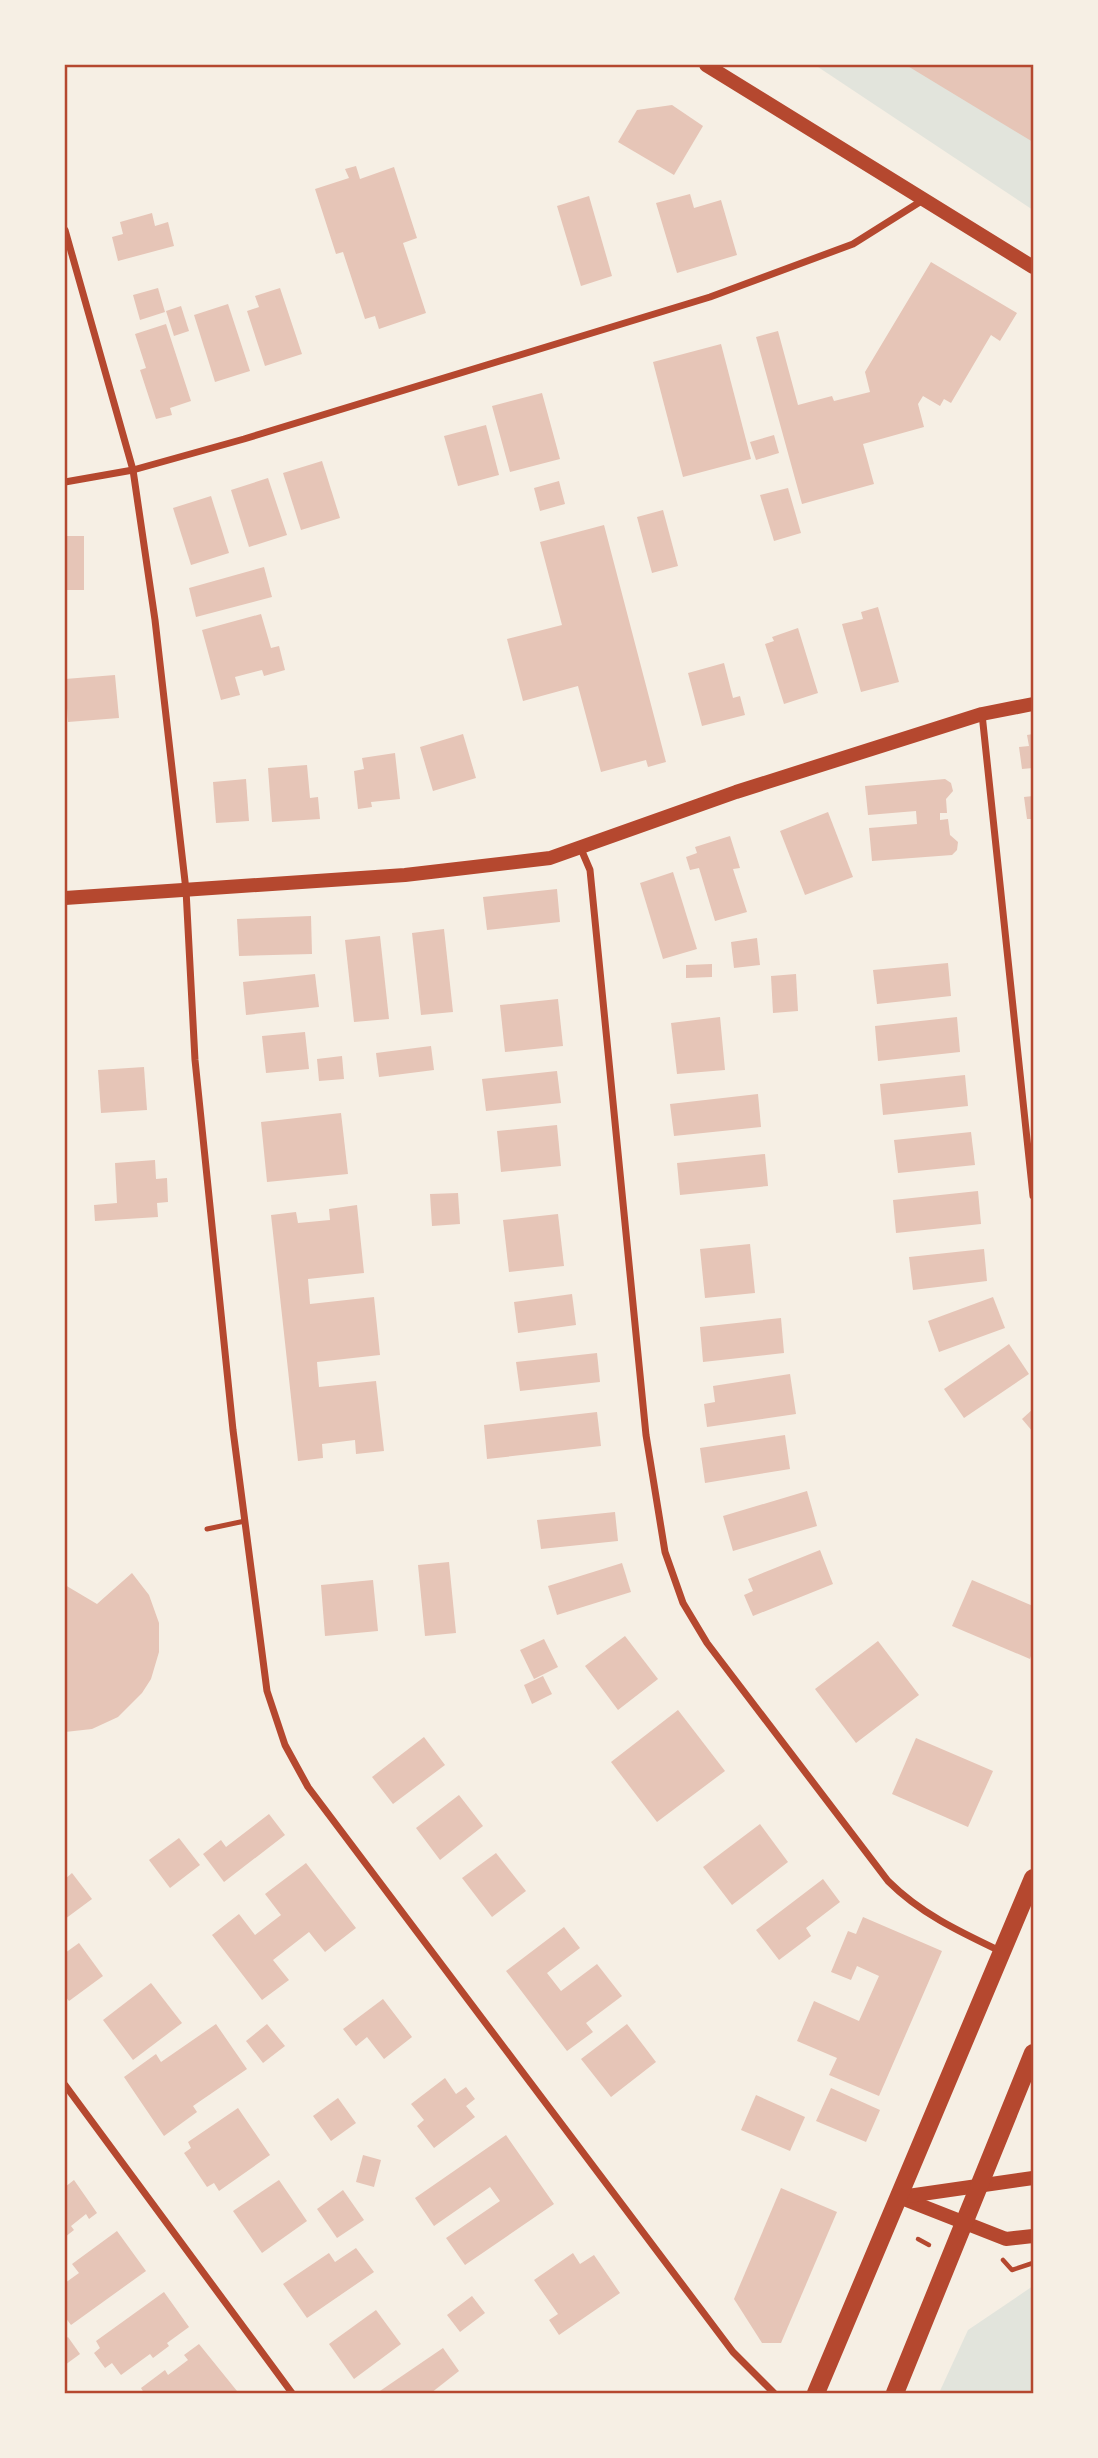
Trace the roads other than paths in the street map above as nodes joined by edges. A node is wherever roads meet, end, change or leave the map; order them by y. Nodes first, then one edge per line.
1 (706, 65) edge
2 (924, 199) junction
3 (65, 230) edge
4 (1033, 267) edge
5 (133, 470) junction
6 (65, 482) edge
7 (1033, 704) edge
8 (982, 714) junction
9 (582, 849) junction
10 (186, 890) junction
11 (65, 898) edge
12 (1033, 1196) edge
13 (245, 1521) junction
14 (207, 1529) dead end
15 (1033, 1878) edge
16 (1002, 1952) junction
17 (1033, 2053) edge
18 (65, 2085) edge
19 (1033, 2178) edge
20 (979, 2186) junction
21 (899, 2197) junction
22 (965, 2222) junction
23 (1033, 2236) edge
24 (292, 2393) edge
25 (774, 2393) edge
26 (816, 2393) edge
27 (895, 2393) edge

1 - 2 main road
2 - 4 main road
2 - 5 street
3 - 5 street
5 - 6 street
5 - 10 street
7 - 8 main road
8 - 9 main road
8 - 12 street
9 - 10 main road
9 - 16 street
10 - 11 main road
10 - 13 street
13 - 14 lane
13 - 25 street
15 - 16 main road
16 - 21 main road
17 - 20 main road
18 - 24 street
19 - 20 main road
20 - 21 main road
20 - 22 main road
21 - 22 main road
21 - 26 main road
22 - 23 main road
22 - 27 main road

